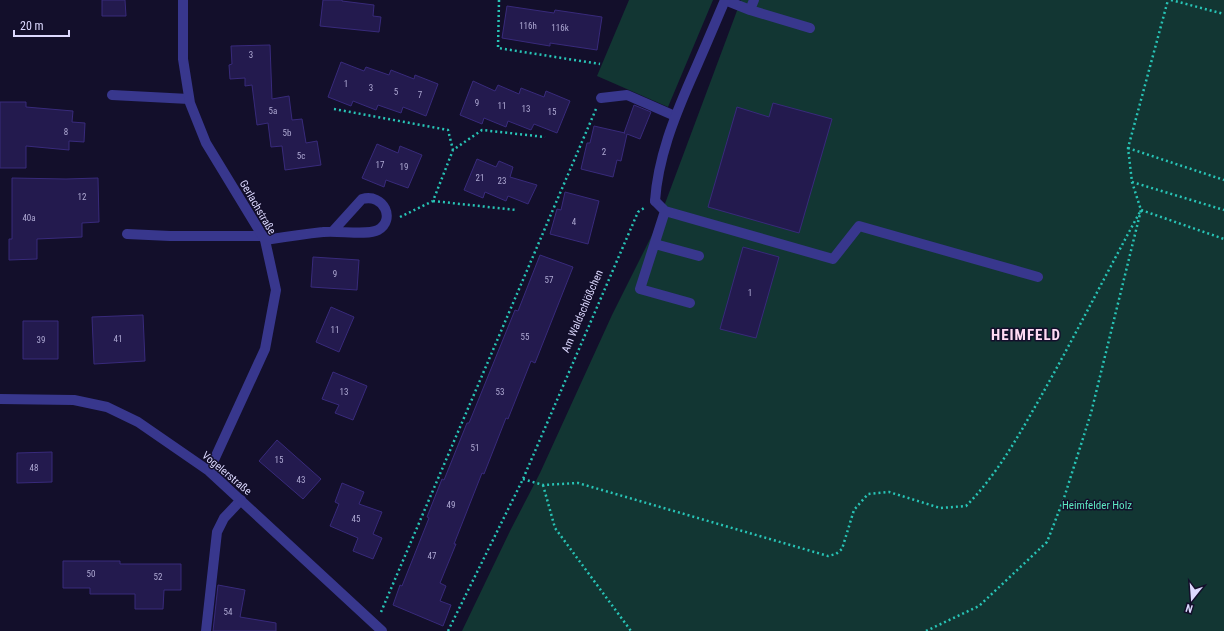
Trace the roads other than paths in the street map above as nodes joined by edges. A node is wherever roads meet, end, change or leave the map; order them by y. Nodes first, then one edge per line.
1 (183, 0) edge
2 (725, 0) edge
3 (754, 0) edge
4 (750, 10) junction
5 (810, 28) dead end
6 (112, 95) dead end
7 (601, 98) road end
8 (189, 99) junction
9 (675, 116) junction
10 (665, 211) junction
11 (333, 231) junction
12 (127, 234) dead end
13 (264, 238) junction
14 (655, 244) junction
15 (699, 256) dead end
16 (1038, 276) dead end
17 (690, 303) dead end
18 (0, 399) edge
19 (209, 471) junction
20 (241, 500) junction
21 (378, 628) edge
22 (206, 631) edge

1 - 8 street, Gerlachstraße
2 - 4 street
2 - 9 street
3 - 4 street
4 - 5 street
6 - 8 street
7 - 9 street
8 - 13 street, Gerlachstraße
9 - 10 street
10 - 14 street
10 - 16 street
11 - 11 street
11 - 13 street
12 - 13 street
13 - 19 street, Gerlachstraße
14 - 15 street
14 - 17 street
18 - 19 street, Vogelerstraße
19 - 20 street, Vogelerstraße
20 - 21 street, Vogelerstraße
20 - 22 street

